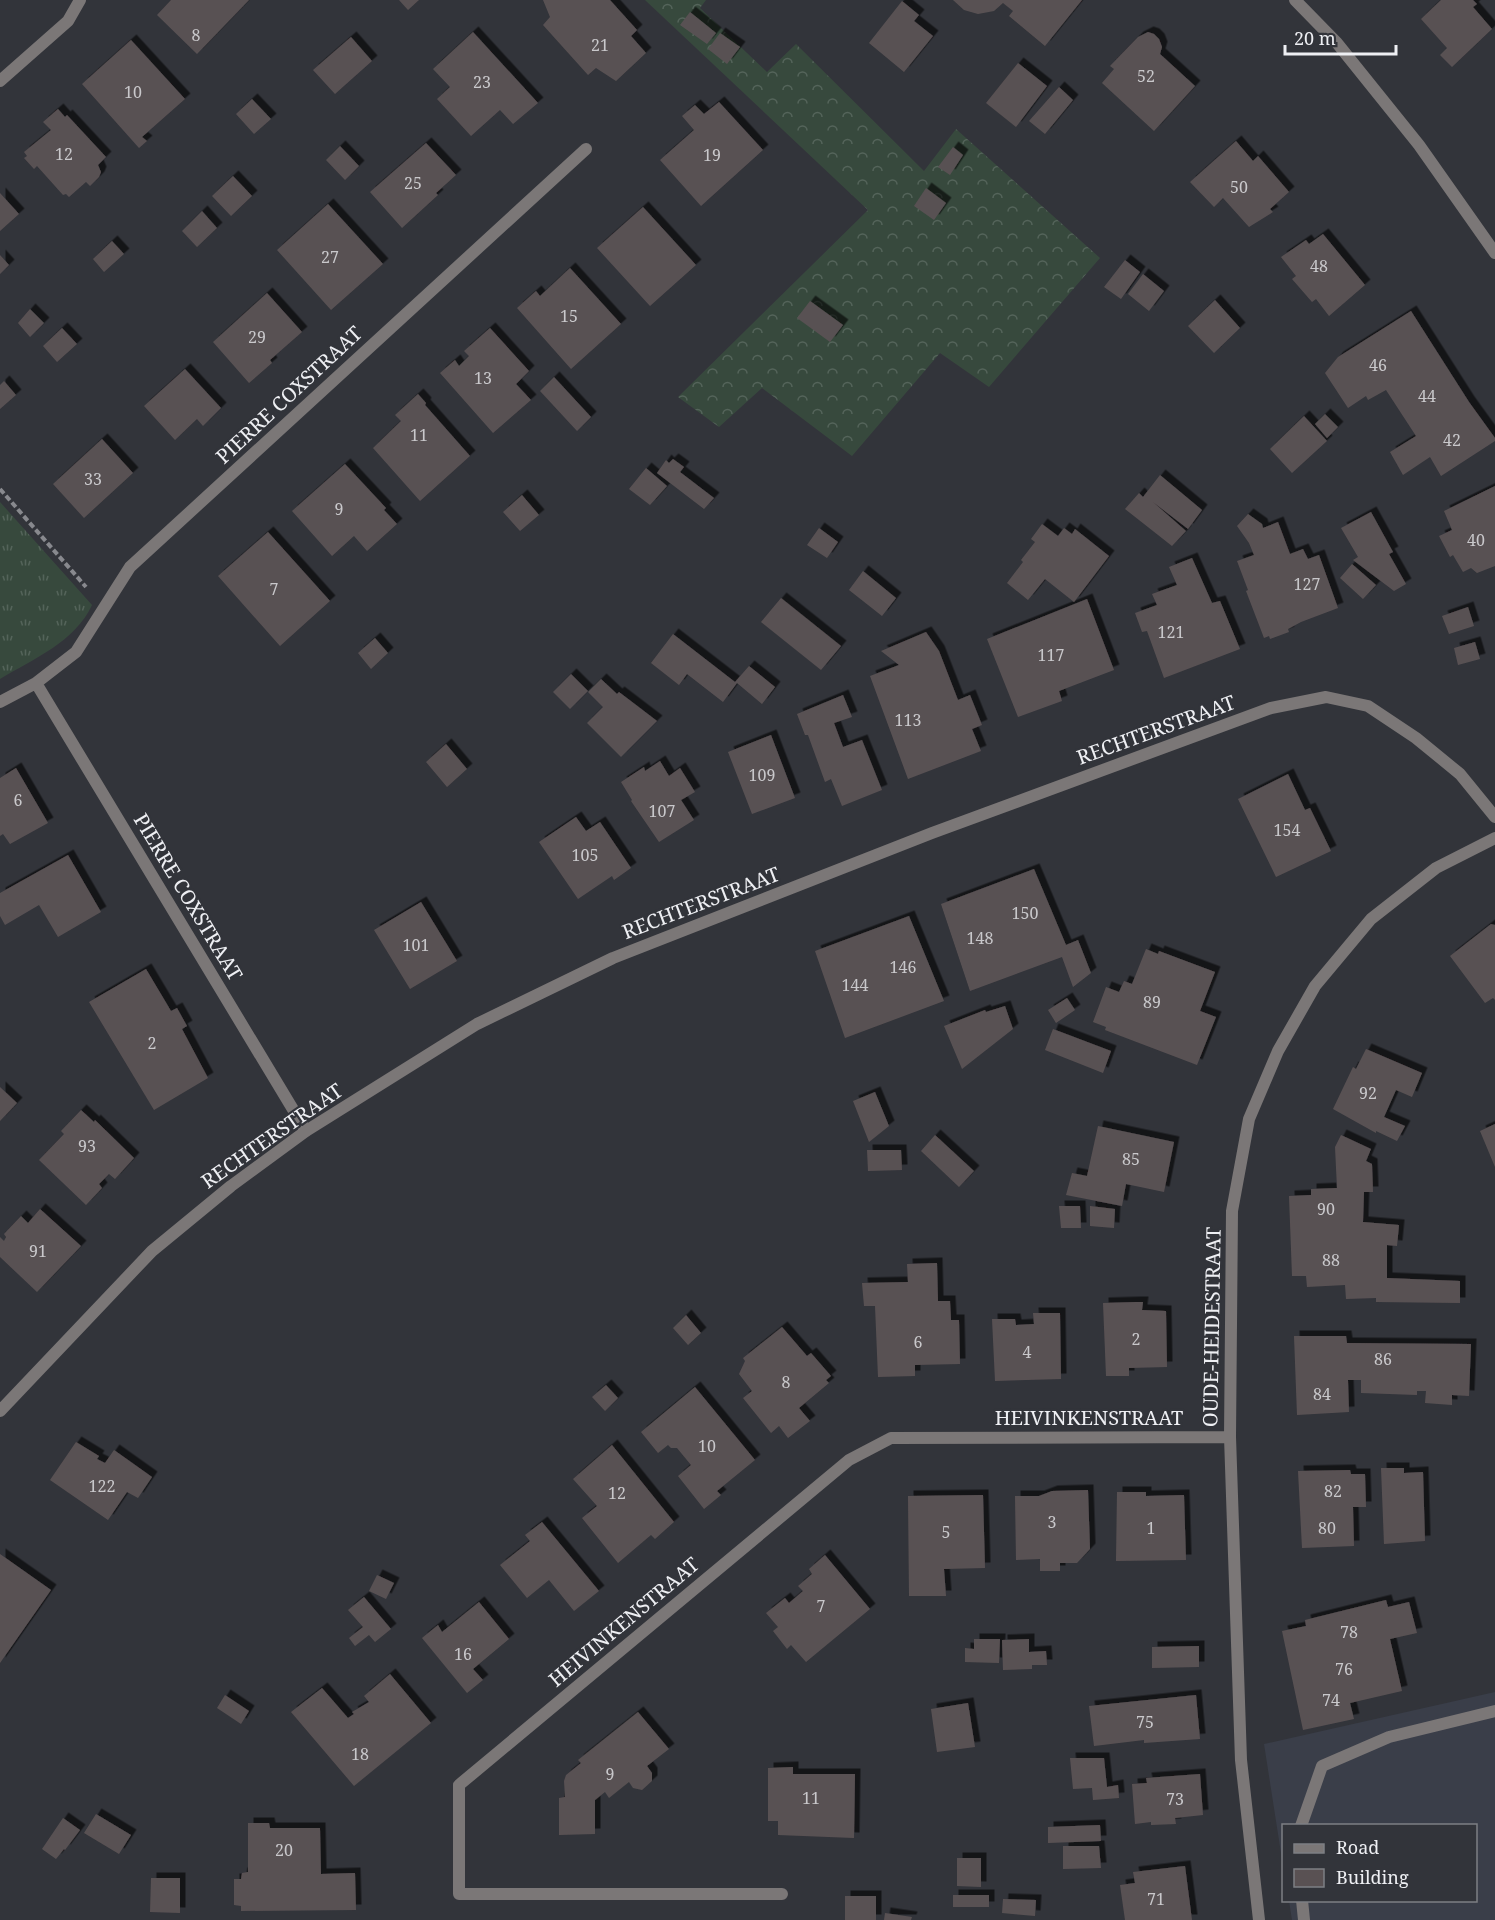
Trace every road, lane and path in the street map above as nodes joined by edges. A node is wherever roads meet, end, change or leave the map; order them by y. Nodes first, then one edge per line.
1 (80, 0) edge
2 (1295, 0) edge
3 (0, 81) edge
4 (586, 149) dead end
5 (1495, 253) edge
6 (0, 489) edge
7 (105, 608) junction
8 (36, 683) junction
9 (0, 702) edge
10 (1495, 817) edge
11 (1495, 838) edge
12 (306, 1131) junction
13 (0, 1411) edge
14 (1230, 1437) junction
15 (1495, 1711) edge
16 (1302, 1824) edge
17 (782, 1894) dead end
18 (1302, 1902) edge
19 (1259, 1920) edge
20 (1304, 1920) edge

1 - 3 street
2 - 5 street
4 - 7 street, PIERRE COXSTRAAT
6 - 7 path
7 - 8 street, PIERRE COXSTRAAT
8 - 9 street, PIERRE COXSTRAAT
8 - 12 street, PIERRE COXSTRAAT
10 - 12 street, RECHTERSTRAAT
11 - 14 street, OUDE-HEIDESTRAAT
12 - 13 street, RECHTERSTRAAT
14 - 17 street, HEIVINKENSTRAAT
14 - 19 street, OUDE-HEIDESTRAAT
15 - 16 street
18 - 20 street

